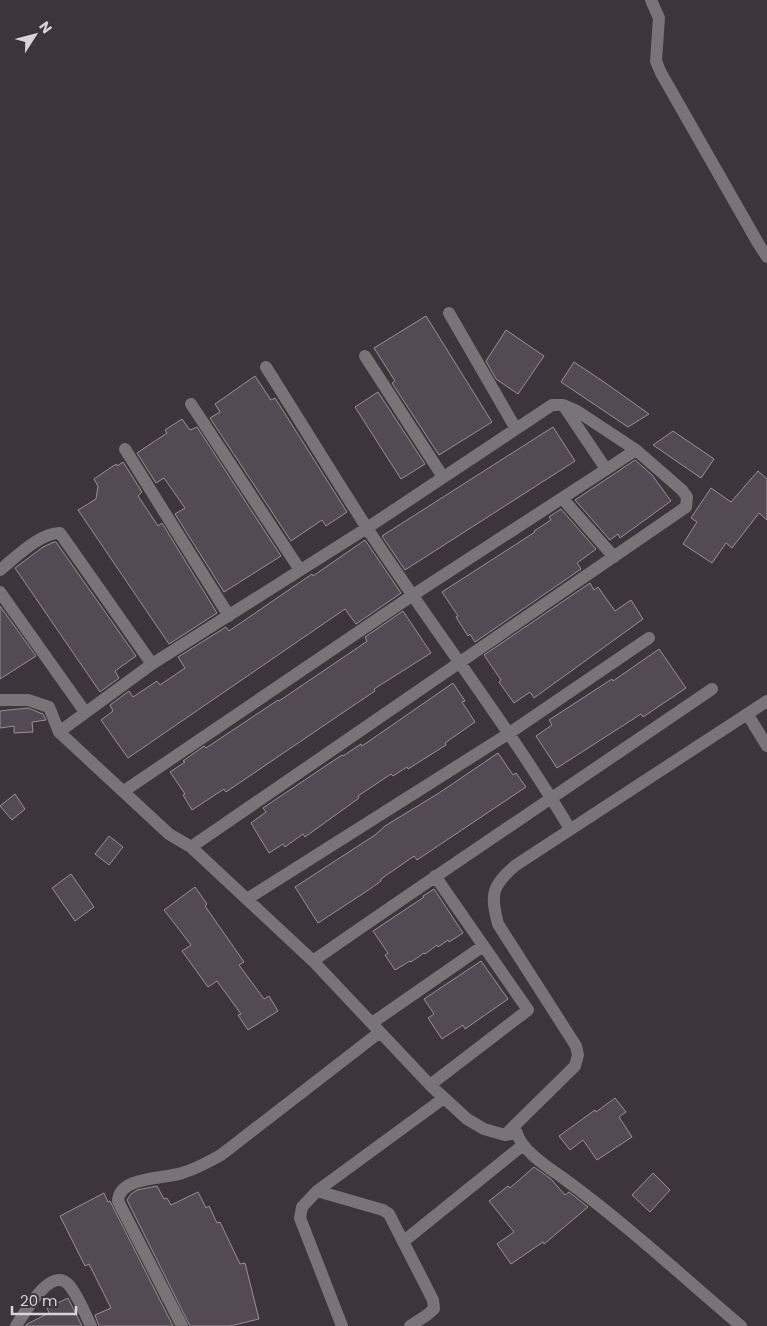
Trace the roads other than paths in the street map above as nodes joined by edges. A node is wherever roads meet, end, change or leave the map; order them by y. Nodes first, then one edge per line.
1 (651, 0) edge
2 (767, 257) edge
3 (448, 313) dead end
4 (364, 356) dead end
5 (266, 367) dead end
6 (191, 404) dead end
7 (563, 405) junction
8 (516, 429) junction
9 (125, 449) dead end
10 (636, 450) junction
11 (606, 469) junction
12 (443, 477) junction
13 (562, 498) junction
14 (367, 528) junction
15 (614, 557) junction
16 (0, 570) edge
17 (300, 570) junction
18 (0, 592) edge
19 (413, 595) junction
20 (229, 616) junction
21 (649, 638) dead end
22 (460, 663) junction
23 (152, 664) junction
24 (712, 689) dead end
25 (0, 700) edge
26 (767, 701) edge
27 (85, 712) junction
28 (748, 715) junction
29 (59, 732) junction
30 (508, 734) junction
31 (767, 746) edge
32 (124, 791) junction
33 (552, 799) junction
34 (570, 829) junction
35 (191, 847) junction
36 (435, 876) junction
37 (247, 899) junction
38 (483, 946) junction
39 (313, 961) junction
40 (537, 983) junction
41 (528, 1010) junction
42 (376, 1028) junction
43 (430, 1085) junction
44 (444, 1098) junction
45 (505, 1135) junction
46 (523, 1145) junction
47 (317, 1191) junction
48 (404, 1241) junction
49 (726, 1321) edge
50 (16, 1326) edge
51 (91, 1326) edge
52 (182, 1326) edge
53 (342, 1326) edge
54 (410, 1326) edge
55 (741, 1326) edge

1 - 2 street
3 - 8 street
4 - 12 street
5 - 14 street
6 - 17 street
7 - 8 street
7 - 10 street
7 - 11 street
8 - 12 street
9 - 20 street
10 - 11 street
10 - 15 street
11 - 13 street
12 - 14 street
13 - 15 street
13 - 19 street
14 - 17 street
14 - 19 street
15 - 22 street
16 - 23 street
17 - 20 street
18 - 27 street
19 - 22 street
19 - 32 street
20 - 23 street
21 - 30 street
22 - 30 street
22 - 35 street
23 - 27 street
24 - 33 street
25 - 29 street
26 - 28 street
27 - 29 street
28 - 31 street
28 - 34 street
29 - 32 street
30 - 33 street
30 - 37 street
32 - 35 street
33 - 34 street
33 - 36 street
34 - 40 street
35 - 37 street
36 - 38 street
36 - 39 street
37 - 39 street
38 - 41 street
38 - 42 street
39 - 42 street
40 - 41 street
40 - 45 street
41 - 43 street
42 - 43 street
42 - 52 street
43 - 44 street
44 - 45 street
44 - 47 street
45 - 46 street
46 - 48 street
46 - 49 street
47 - 48 street
47 - 53 street
48 - 54 street
49 - 55 street
50 - 51 street

